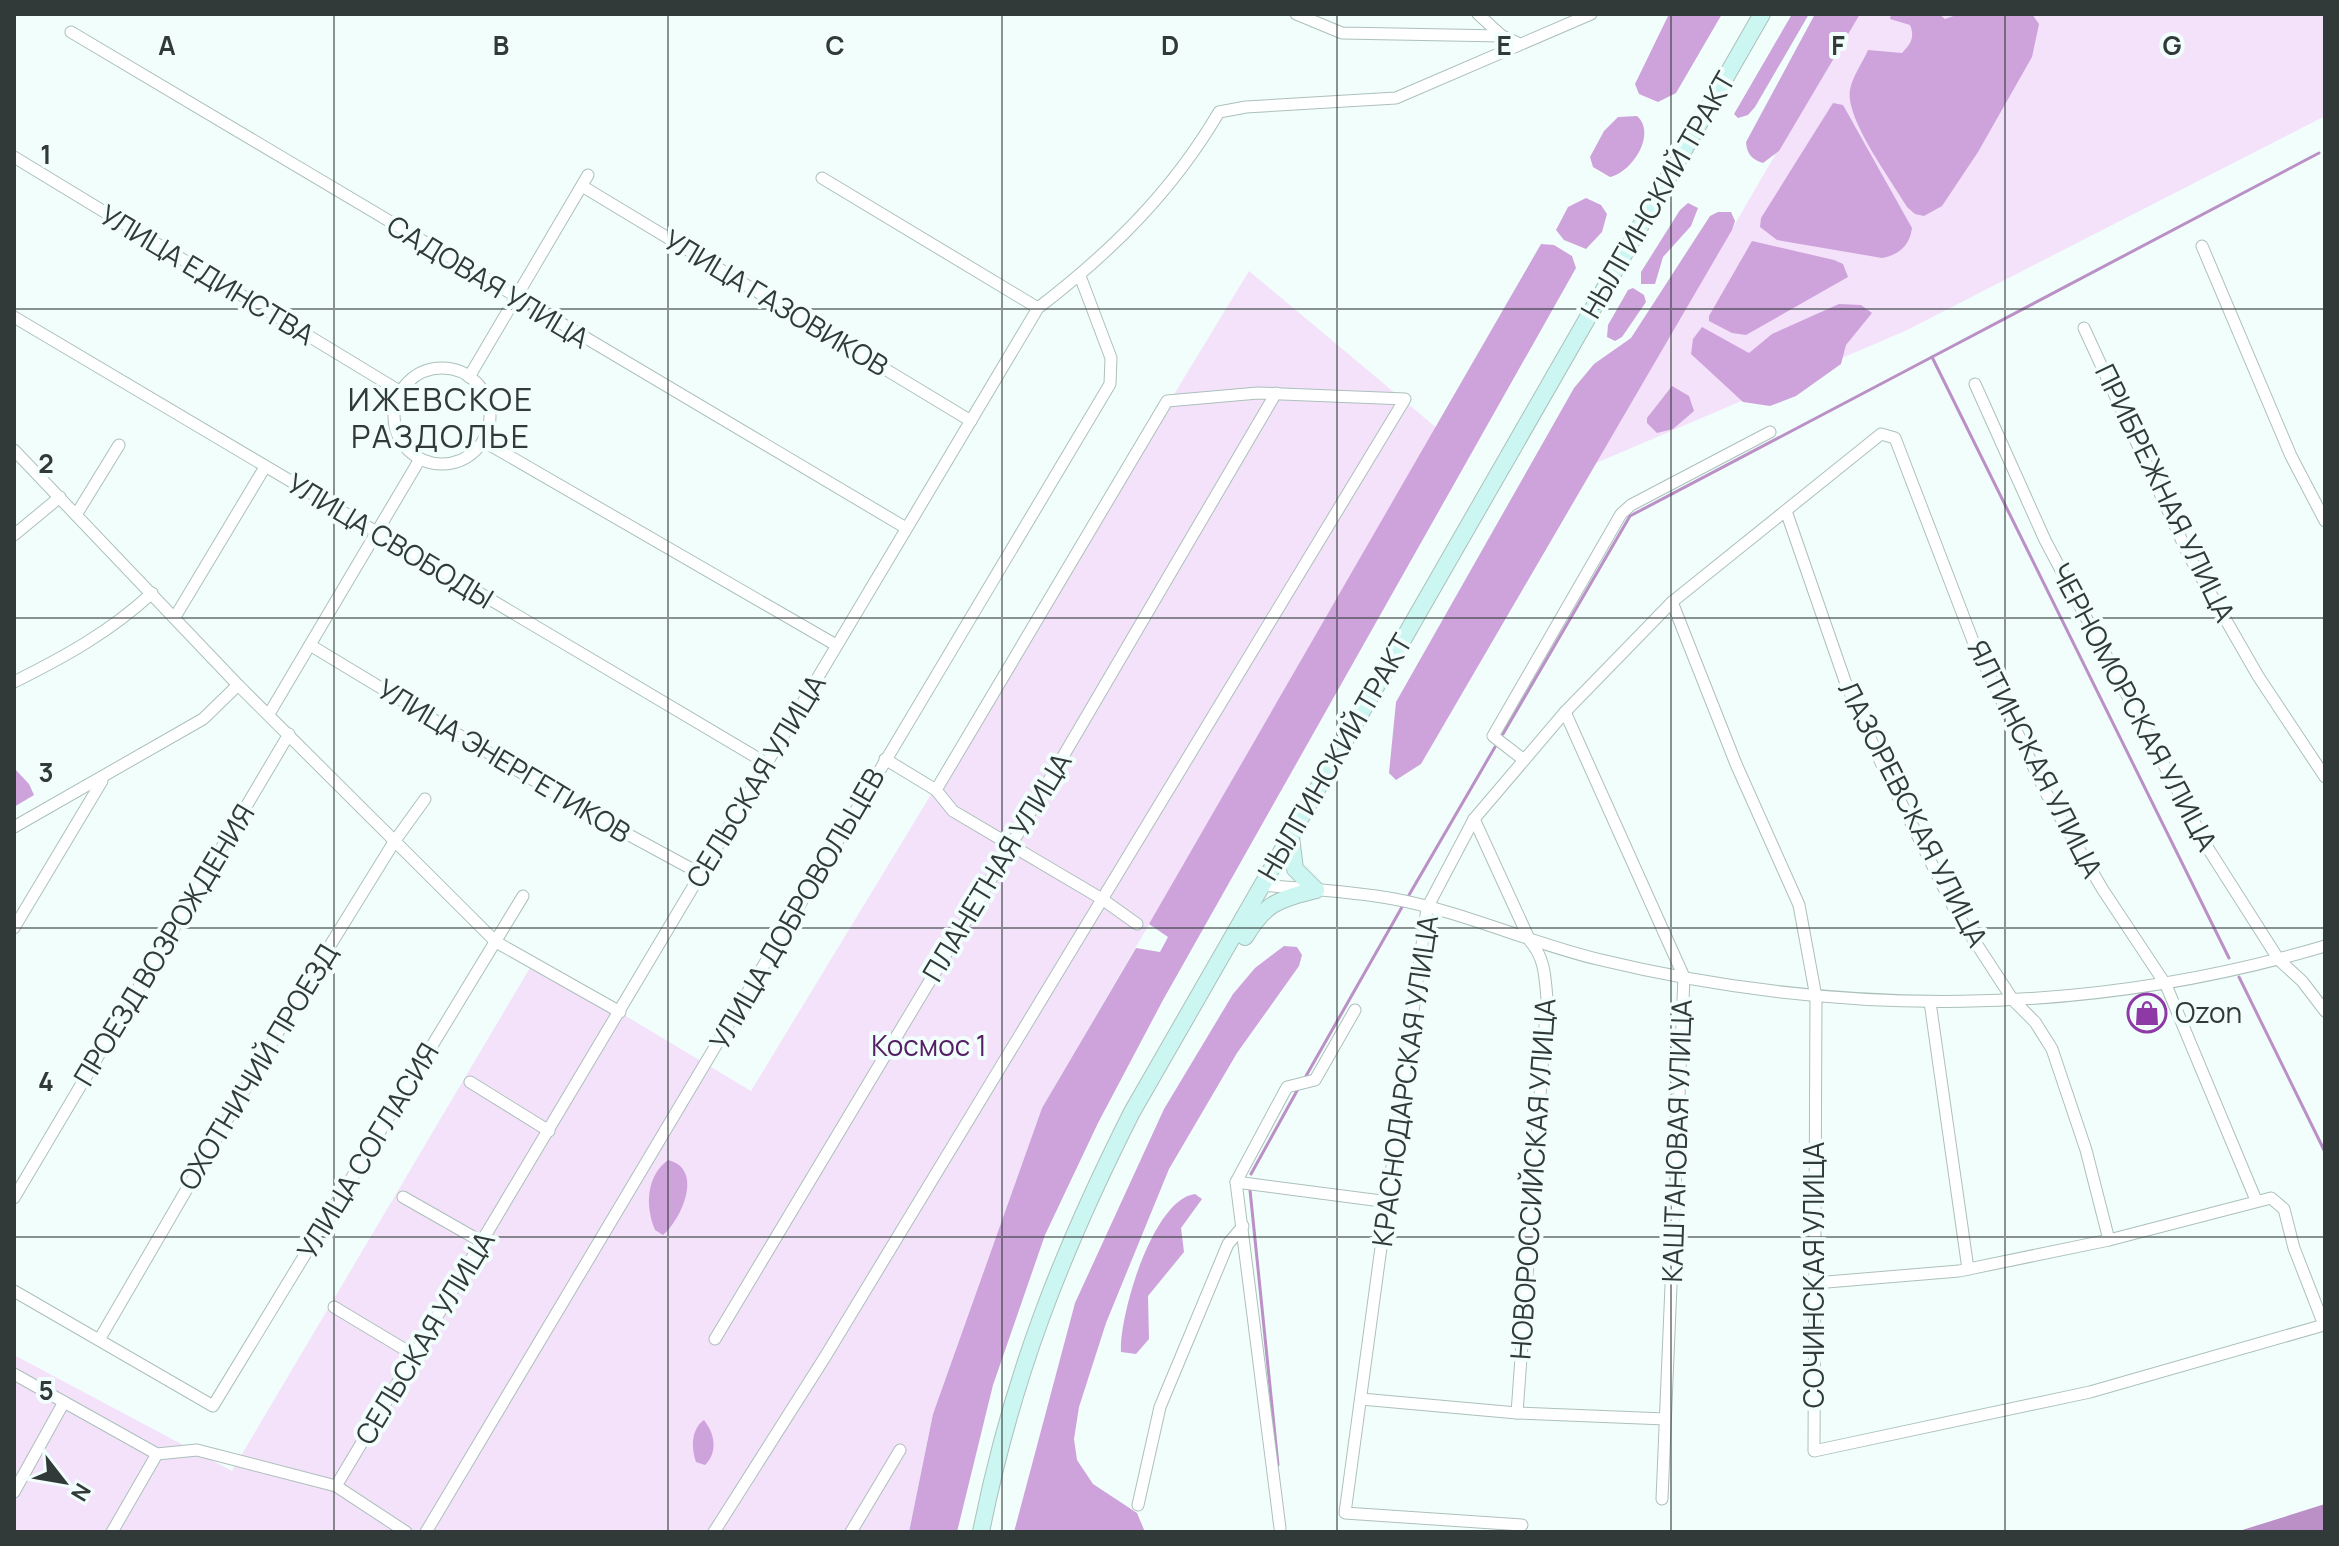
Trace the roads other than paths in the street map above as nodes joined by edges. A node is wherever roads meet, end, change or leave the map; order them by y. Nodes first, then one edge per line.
1 (1296, 14) edge
2 (1478, 14) edge
3 (1591, 14) edge
4 (1762, 14) edge
5 (71, 32) dead end
6 (1502, 36) junction
7 (1520, 44) junction
8 (14, 157) edge
9 (822, 178) dead end
10 (2202, 246) dead end
11 (1080, 276) junction
12 (515, 299) junction
13 (1038, 308) junction
14 (14, 317) edge
15 (2084, 328) dead end
16 (469, 377) junction
17 (1975, 384) dead end
18 (401, 392) junction
19 (1276, 393) junction
20 (971, 421) junction
21 (1770, 432) dead end
22 (1895, 438) joint
23 (483, 441) junction
24 (119, 445) dead end
25 (14, 450) edge
26 (420, 459) junction
27 (265, 467) junction
28 (60, 497) junction
29 (1786, 511) junction
30 (76, 515) junction
31 (2325, 521) edge
32 (906, 528) junction
33 (376, 534) junction
34 (14, 535) edge
35 (152, 593) junction
36 (1672, 602) junction
37 (175, 617) junction
38 (310, 645) junction
39 (836, 645) junction
40 (14, 682) edge
41 (238, 685) junction
42 (1565, 712) junction
43 (269, 714) junction
44 (289, 734) junction
45 (885, 759) junction
46 (1524, 760) junction
47 (766, 763) junction
48 (2325, 777) edge
49 (103, 778) junction
50 (936, 790) junction
51 (425, 799) dead end
52 (1474, 819) junction
53 (14, 827) edge
54 (1291, 835) junction
55 (394, 842) junction
56 (1011, 846) junction
57 (701, 874) junction
58 (1262, 885) junction
59 (1316, 890) junction
60 (523, 896) dead end
61 (1102, 899) junction
62 (1427, 908) junction
63 (1137, 924) dead end
64 (14, 928) edge
65 (1530, 941) junction
66 (496, 942) junction
67 (2325, 946) edge
68 (2279, 960) junction
69 (1684, 977) junction
70 (2166, 985) junction
71 (1816, 997) junction
72 (2013, 1000) junction
73 (1930, 1002) junction
74 (1355, 1010) dead end
75 (2325, 1011) edge
76 (620, 1012) junction
77 (470, 1082) dead end
78 (1144, 1091) junction
79 (549, 1131) junction
80 (1236, 1182) junction
81 (403, 1197) dead end
82 (14, 1198) edge
83 (2256, 1200) junction
84 (1389, 1202) junction
85 (1243, 1226) junction
86 (2109, 1240) junction
87 (482, 1242) junction
88 (1968, 1269) junction
89 (1815, 1283) junction
90 (14, 1291) edge
91 (334, 1307) dead end
92 (2324, 1326) edge
93 (715, 1339) dead end
94 (99, 1340) junction
95 (414, 1355) junction
96 (14, 1374) edge
97 (1361, 1399) junction
98 (64, 1402) junction
99 (1517, 1413) junction
100 (1665, 1419) junction
101 (900, 1450) dead end
102 (157, 1454) junction
103 (336, 1486) junction
104 (14, 1492) edge
105 (1662, 1499) dead end
106 (1138, 1505) dead end
107 (1522, 1525) dead end
108 (1280, 1528) dead end
109 (112, 1532) edge
110 (406, 1532) edge
111 (426, 1532) edge
112 (714, 1532) edge
113 (851, 1532) edge
114 (981, 1532) edge

1 - 6 street
2 - 6 street
3 - 7 street
4 - 54 main road, НЫЛГИНСКИЙ ТРАКТ
5 - 12 street, САДОВАЯ УЛИЦА
6 - 7 street
7 - 11 street, СЕЛЬСКАЯ УЛИЦА
8 - 18 street, УЛИЦА ЕДИНСТВА
9 - 13 street
10 - 31 street
11 - 13 street, СЕЛЬСКАЯ УЛИЦА
11 - 45 street, УЛИЦА ДОБРОВОЛЬЦЕВ
12 - 16 street
12 - 20 street, УЛИЦА ГАЗОВИКОВ
12 - 32 street, САДОВАЯ УЛИЦА
13 - 20 street, СЕЛЬСКАЯ УЛИЦА
14 - 27 street, УЛИЦА СВОБОДЫ
15 - 48 street, ПРИБРЕЖНАЯ УЛИЦА
16 - 18 street
16 - 23 street
17 - 68 street, ЧЕРНОМОРСКАЯ УЛИЦА
18 - 26 street
19 - 50 street
19 - 56 street, ПЛАНЕТНАЯ УЛИЦА
19 - 61 street
20 - 32 street, СЕЛЬСКАЯ УЛИЦА
21 - 46 street
22 - 29 street, КРАСНОДАРСКАЯ УЛИЦА
22 - 70 street, ЯЛТИНСКАЯ УЛИЦА
23 - 26 street
23 - 39 street
24 - 30 street
25 - 28 street
26 - 33 street
27 - 33 street, УЛИЦА СВОБОДЫ
27 - 37 street
28 - 30 street
28 - 34 street
29 - 36 street, КРАСНОДАРСКАЯ УЛИЦА
29 - 72 street, ЛАЗОРЕВСКАЯ УЛИЦА
30 - 35 street
32 - 39 street, СЕЛЬСКАЯ УЛИЦА
33 - 38 street
33 - 47 street, УЛИЦА СВОБОДЫ
35 - 37 street
35 - 40 street
36 - 42 street, КРАСНОДАРСКАЯ УЛИЦА
36 - 71 street, СОЧИНСКАЯ УЛИЦА
37 - 41 street
38 - 43 street
38 - 57 street, УЛИЦА ЭНЕРГЕТИКОВ
39 - 47 street, СЕЛЬСКАЯ УЛИЦА
41 - 43 street
41 - 49 street
42 - 46 street, КРАСНОДАРСКАЯ УЛИЦА
42 - 69 street, КАШТАНОВАЯ УЛИЦА
43 - 44 street
44 - 55 street
44 - 82 street, ПРОЕЗД ВОЗРОЖДЕНИЯ
45 - 50 street
45 - 111 street, УЛИЦА ДОБРОВОЛЬЦЕВ
46 - 52 street, КРАСНОДАРСКАЯ УЛИЦА
47 - 57 street, СЕЛЬСКАЯ УЛИЦА
49 - 53 street
49 - 64 street
50 - 56 street
51 - 55 street, ОХОТНИЧИЙ ПРОЕЗД
52 - 62 street, КРАСНОДАРСКАЯ УЛИЦА
52 - 65 street, НОВОРОССИЙСКАЯ УЛИЦА
54 - 58 main road, НЫЛГИНСКИЙ ТРАКТ
54 - 59 main road
55 - 66 street
55 - 94 street, ОХОТНИЧИЙ ПРОЕЗД
56 - 61 street
56 - 93 street, ПЛАНЕТНАЯ УЛИЦА
57 - 76 street, СЕЛЬСКАЯ УЛИЦА
58 - 59 street
58 - 78 main road, НЫЛГИНСКИЙ ТРАКТ
59 - 62 street
59 - 78 main road
60 - 66 street, УЛИЦА СОГЛАСИЯ
61 - 63 street
61 - 112 street
62 - 65 street
62 - 84 street, КРАСНОДАРСКАЯ УЛИЦА
65 - 69 street
65 - 99 street, НОВОРОССИЙСКАЯ УЛИЦА
66 - 76 street
66 - 94 street, УЛИЦА СОГЛАСИЯ
67 - 68 street
68 - 70 street
68 - 75 street, ЧЕРНОМОРСКАЯ УЛИЦА
69 - 71 street
69 - 100 street, КАШТАНОВАЯ УЛИЦА
70 - 72 street
70 - 83 street, ЯЛТИНСКАЯ УЛИЦА
71 - 73 street
71 - 89 street, СОЧИНСКАЯ УЛИЦА
72 - 73 street
72 - 86 street, ЛАЗОРЕВСКАЯ УЛИЦА
73 - 88 street
74 - 80 street
76 - 79 street, СЕЛЬСКАЯ УЛИЦА
77 - 79 street
78 - 114 main road, НЫЛГИНСКИЙ ТРАКТ
79 - 87 street, СЕЛЬСКАЯ УЛИЦА
80 - 84 street
80 - 85 street
81 - 87 street
83 - 86 street
83 - 92 street, СОЧИНСКАЯ УЛИЦА
84 - 97 street, КРАСНОДАРСКАЯ УЛИЦА
85 - 106 street
85 - 108 street
86 - 88 street
87 - 95 street, СЕЛЬСКАЯ УЛИЦА
88 - 89 street
89 - 92 street, СОЧИНСКАЯ УЛИЦА
90 - 94 street
91 - 95 street
95 - 103 street, СЕЛЬСКАЯ УЛИЦА
96 - 98 street
97 - 99 street
97 - 107 street, КРАСНОДАРСКАЯ УЛИЦА
98 - 102 street
98 - 104 street
99 - 100 street
100 - 105 street, КАШТАНОВАЯ УЛИЦА
101 - 113 street
102 - 103 street
102 - 109 street
103 - 110 street

